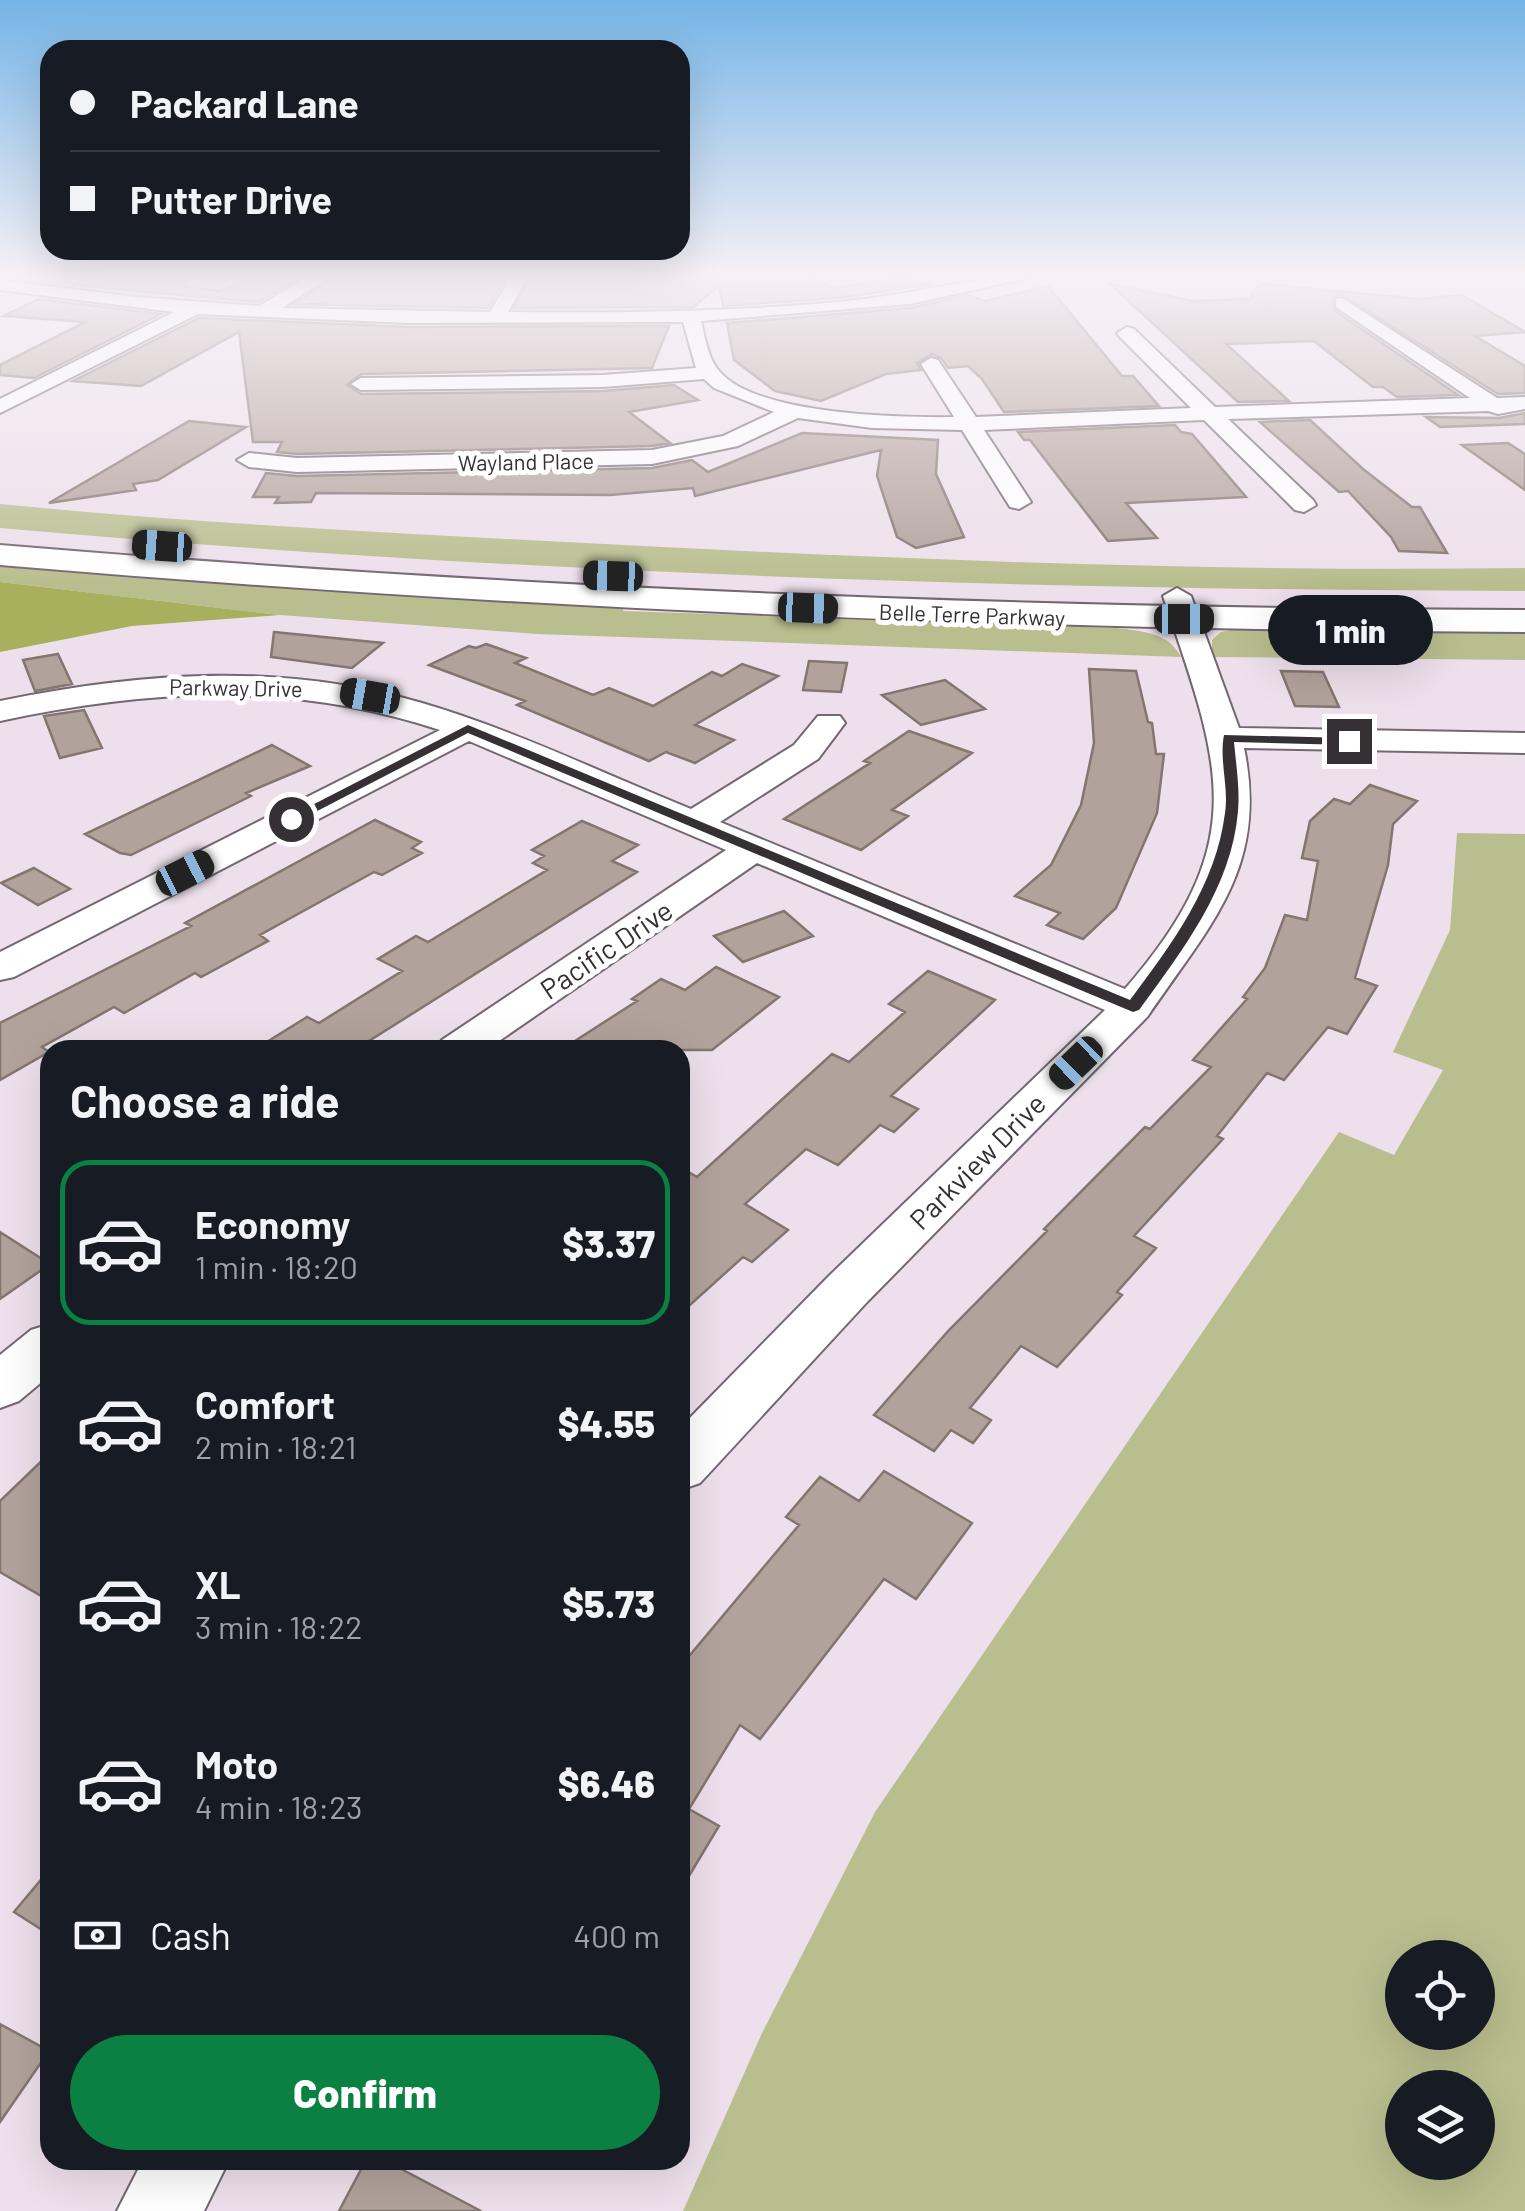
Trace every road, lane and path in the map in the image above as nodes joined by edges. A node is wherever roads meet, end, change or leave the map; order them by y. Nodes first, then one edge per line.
1 (55, 379) edge
2 (627, 379) edge
3 (717, 379) edge
4 (941, 379) edge
5 (1174, 379) edge
6 (1455, 379) edge
7 (362, 384) dead end
8 (1525, 403) edge
9 (1492, 404) junction
10 (0, 407) edge
11 (795, 411) junction
12 (1210, 414) junction
13 (968, 422) junction
14 (1525, 426) edge
15 (249, 460) dead end
16 (1020, 502) dead end
17 (1304, 505) dead end
18 (0, 533) edge
19 (0, 555) edge
20 (1525, 597) edge
21 (1180, 608) junction
22 (1525, 620) edge
23 (0, 711) edge
24 (830, 723) dead end
25 (468, 729) junction
26 (1228, 738) junction
27 (1525, 743) edge
28 (694, 823) junction
29 (754, 848) junction
30 (0, 968) edge
31 (1133, 1007) junction
32 (472, 1040) edge
33 (40, 1353) edge
34 (0, 1386) edge
35 (690, 1455) edge
36 (183, 2170) edge
37 (158, 2211) edge

1 - 10 street
2 - 7 street
3 - 11 street
4 - 13 street
5 - 12 street
6 - 9 street
8 - 9 street
9 - 12 street
9 - 14 street
11 - 13 street
11 - 15 street, Wayland Place
12 - 13 street
12 - 17 street
13 - 16 street
18 - 21 main road, Belle Terre Parkway
19 - 21 main road, Belle Terre Parkway
20 - 21 main road, Belle Terre Parkway
21 - 22 main road, Belle Terre Parkway
21 - 26 street, Parkview Drive
23 - 25 street, Parkway Drive
24 - 28 street
25 - 28 street, Parkway Drive
25 - 30 street
26 - 27 street
26 - 31 street, Parkview Drive
28 - 29 street, Parkway Drive
29 - 31 street, Parkway Drive
29 - 32 street, Pacific Drive
31 - 35 street, Parkview Drive
33 - 34 street
36 - 37 street

